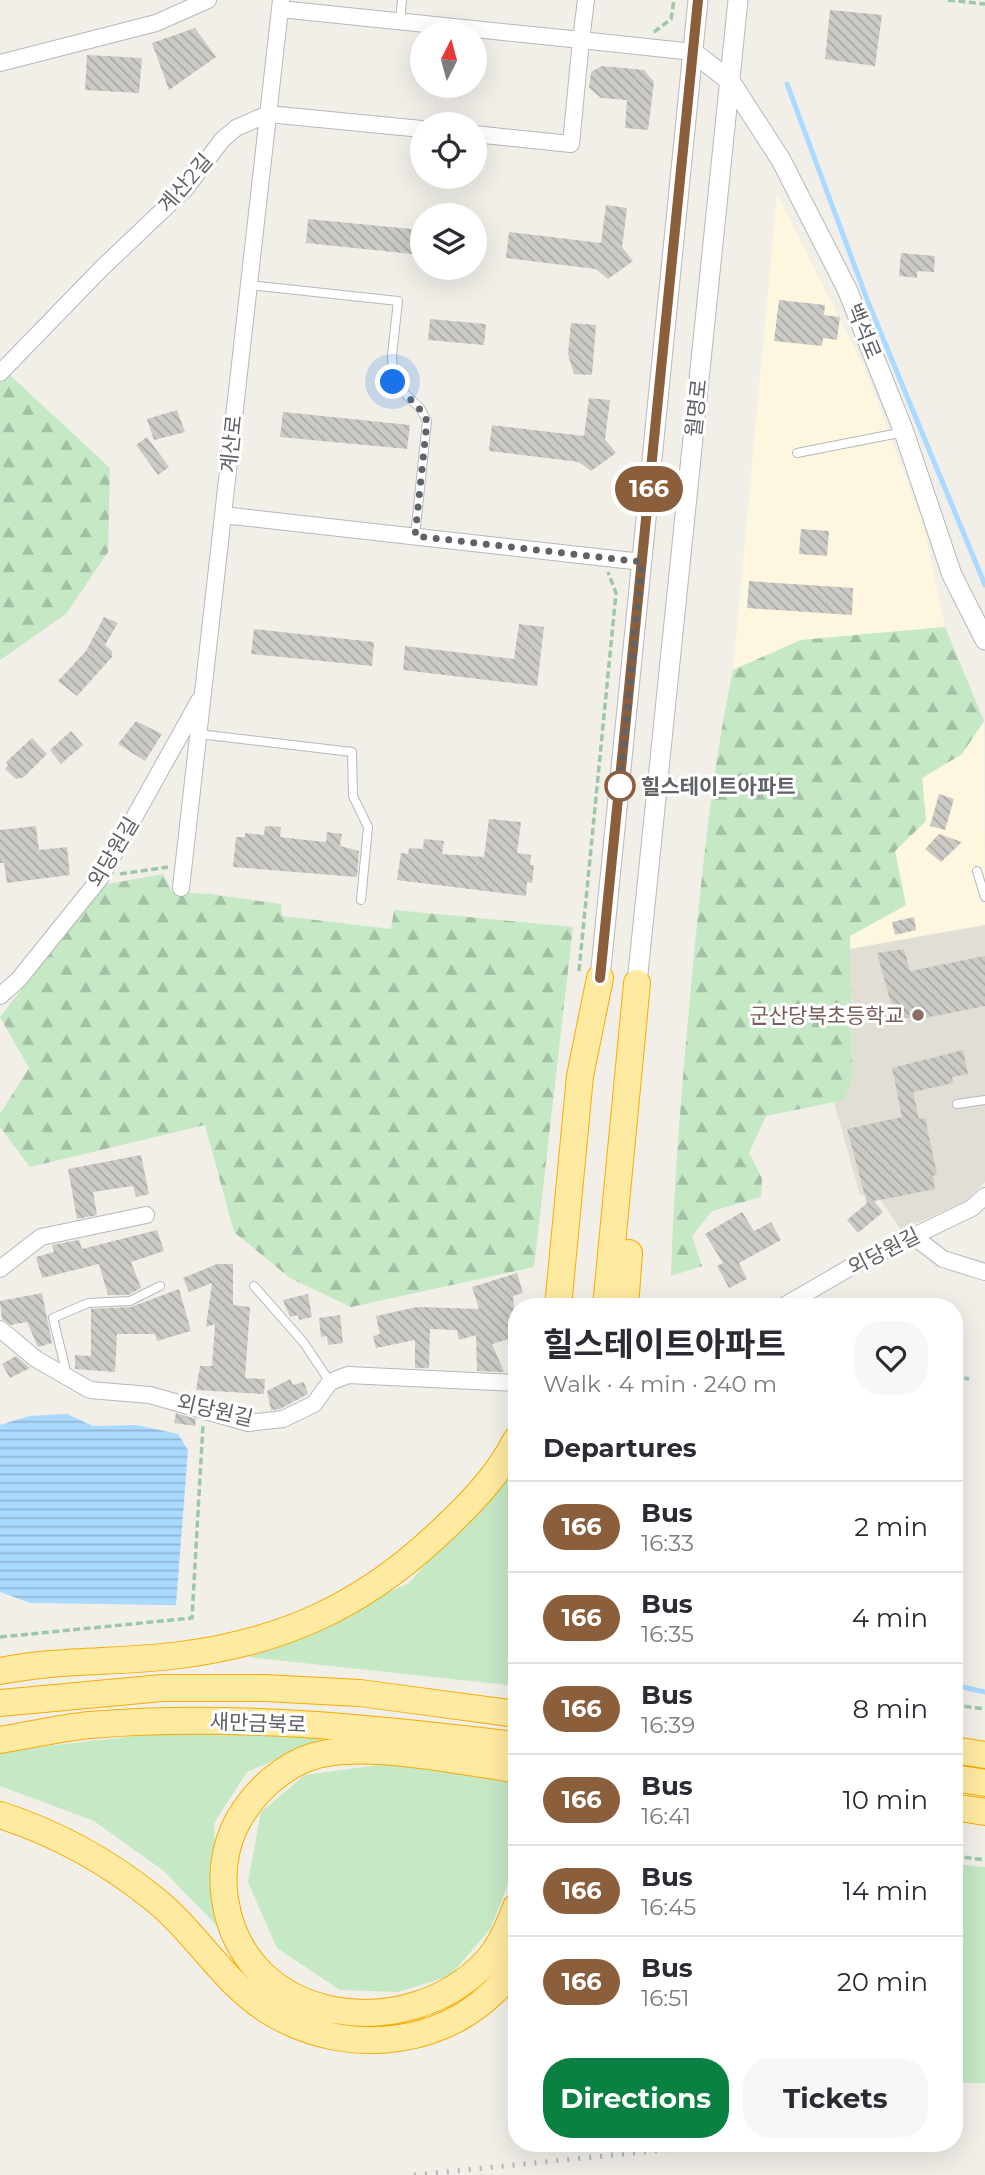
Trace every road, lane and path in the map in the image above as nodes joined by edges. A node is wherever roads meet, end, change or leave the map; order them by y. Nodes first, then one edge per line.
1 (208, 0) edge
2 (402, 0) edge
3 (586, 0) edge
4 (674, 0) edge
5 (698, 0) edge
6 (738, 0) edge
7 (948, 0) edge
8 (985, 4) edge
9 (280, 5) edge
10 (400, 21) junction
11 (652, 34) dead end
12 (581, 40) junction
13 (693, 52) junction
14 (0, 63) edge
15 (730, 81) junction
16 (268, 114) junction
17 (410, 128) edge
18 (487, 135) edge
19 (249, 285) junction
20 (0, 373) edge
21 (904, 432) junction
22 (797, 453) dead end
23 (223, 515) junction
24 (415, 536) junction
25 (602, 557) junction
26 (642, 562) junction
27 (985, 640) edge
28 (204, 692) junction
29 (199, 734) junction
30 (184, 864) junction
31 (977, 871) dead end
32 (101, 877) junction
33 (181, 888) dead end
34 (985, 897) edge
35 (361, 900) dead end
36 (589, 979) junction
37 (637, 984) junction
38 (0, 996) edge
39 (985, 1100) edge
40 (957, 1104) dead end
41 (985, 1196) edge
42 (146, 1215) dead end
43 (913, 1236) junction
44 (0, 1269) edge
45 (985, 1272) edge
46 (160, 1286) dead end
47 (254, 1286) dead end
48 (559, 1298) edge
49 (574, 1298) edge
50 (607, 1298) edge
51 (626, 1298) edge
52 (799, 1298) edge
53 (0, 1329) edge
54 (68, 1378) junction
55 (963, 1378) edge
56 (969, 1379) dead end
57 (330, 1382) junction
58 (508, 1383) edge
59 (204, 1409) junction
60 (508, 1451) edge
61 (0, 1637) edge
62 (0, 1671) edge
63 (0, 1703) edge
64 (963, 1707) edge
65 (985, 1709) edge
66 (508, 1713) edge
67 (0, 1740) edge
68 (508, 1744) edge
69 (963, 1751) edge
70 (985, 1755) edge
71 (508, 1768) edge
72 (963, 1779) edge
73 (985, 1783) edge
74 (963, 1808) edge
75 (985, 1812) edge
76 (0, 1815) edge
77 (963, 1823) edge
78 (985, 1826) edge
79 (963, 1857) edge
80 (985, 1860) edge
81 (508, 1928) edge
82 (508, 1975) edge

1 - 14 street
2 - 10 lane
3 - 12 street
4 - 11 path
5 - 13 street, 월명로
6 - 15 street, 월명로
7 - 8 path
9 - 10 street
9 - 16 street, 계산로
10 - 12 street
12 - 13 street
12 - 18 street
13 - 15 street, 백석로
13 - 26 street, 월명로
15 - 21 street, 백석로
15 - 37 street, 월명로
16 - 17 street, 계산2길
16 - 19 street, 계산로
16 - 20 street, 계산2길
19 - 23 street, 계산로
19 - 24 lane
21 - 22 lane
21 - 27 street, 백석로
23 - 24 street
23 - 28 street, 계산로
24 - 25 street
25 - 26 street
25 - 36 path
26 - 36 street, 월명로
28 - 29 street, 계산로
28 - 32 street, 외당원길
29 - 30 street, 계산로
29 - 35 lane
30 - 32 path
30 - 33 street, 계산로
31 - 34 lane
32 - 38 street, 외당원길
36 - 48 highway
36 - 49 highway
37 - 50 highway
37 - 51 highway
39 - 40 lane
41 - 43 street, 외당원길
42 - 44 street
43 - 45 street
43 - 52 street, 외당원길
46 - 54 lane
47 - 57 lane
53 - 54 street, 외당원길
54 - 59 street, 외당원길
55 - 56 path
57 - 58 street
57 - 59 street, 외당원길
59 - 61 path
60 - 62 highway
63 - 66 highway, 새만금북로
64 - 65 path
67 - 68 highway, 새만금북로
69 - 70 highway
71 - 81 highway
72 - 73 highway
74 - 75 highway
76 - 82 highway
77 - 78 highway
79 - 80 path

